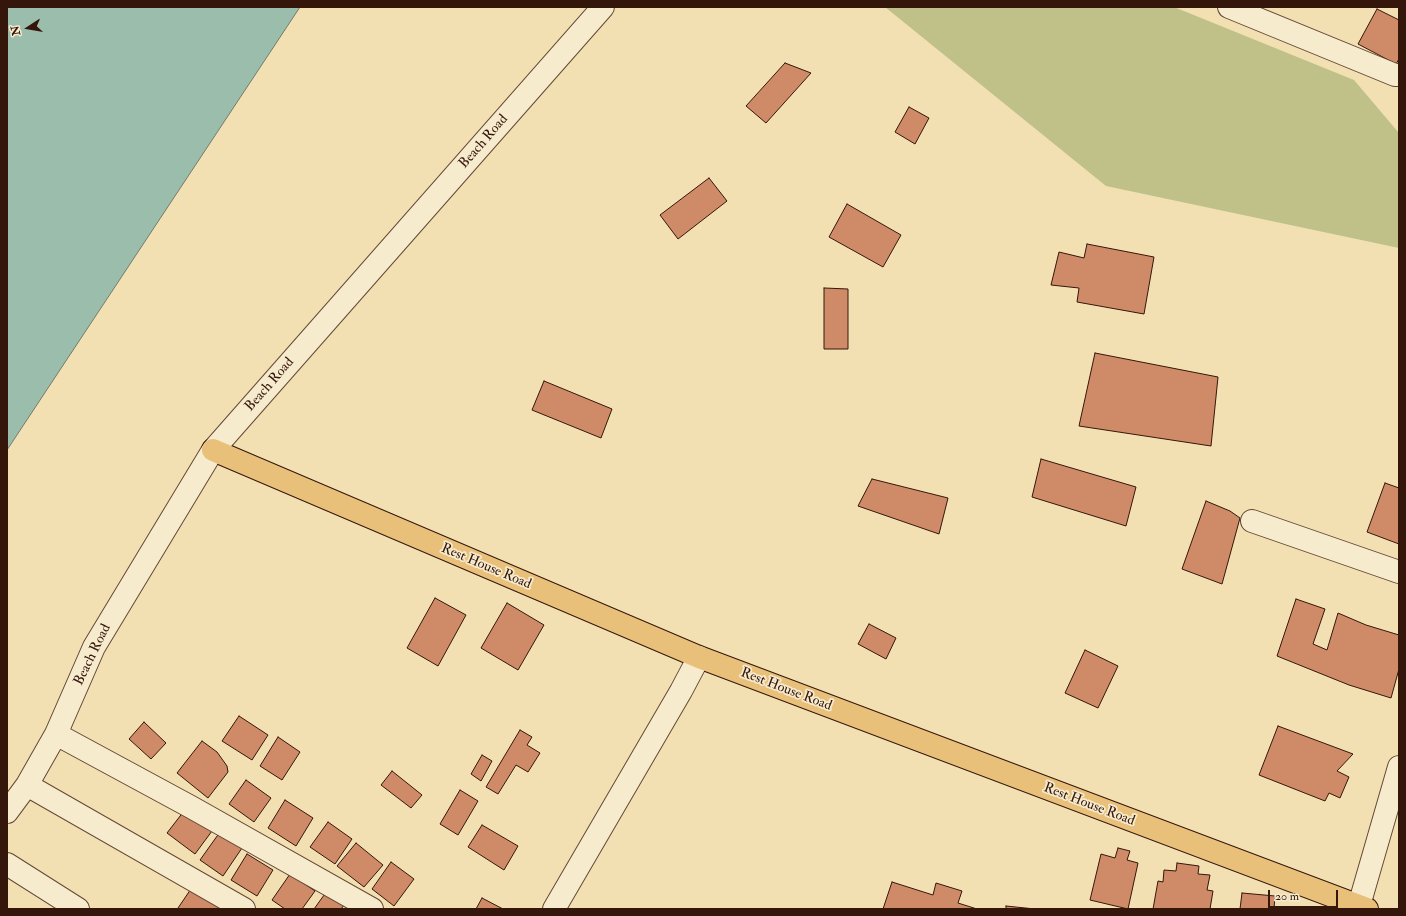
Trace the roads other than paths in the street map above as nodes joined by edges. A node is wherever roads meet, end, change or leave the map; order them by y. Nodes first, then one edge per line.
1 (603, 7) edge
2 (1229, 7) edge
3 (1399, 75) edge
4 (213, 450) junction
5 (1252, 521) dead end
6 (1399, 572) edge
7 (699, 658) junction
8 (56, 734) junction
9 (1399, 767) edge
10 (27, 784) junction
11 (7, 812) edge
12 (7, 864) edge
13 (1361, 908) edge
14 (78, 909) edge
15 (244, 909) edge
16 (372, 909) edge
17 (554, 909) edge

1 - 4 street, Beach Road
2 - 3 street
4 - 7 main road, Rest House Road
4 - 8 street, Beach Road
5 - 6 street
7 - 13 main road, Rest House Road
7 - 17 street
8 - 10 street, Beach Road
8 - 16 street
9 - 13 street
10 - 11 street, Beach Road
10 - 15 street
12 - 14 street

